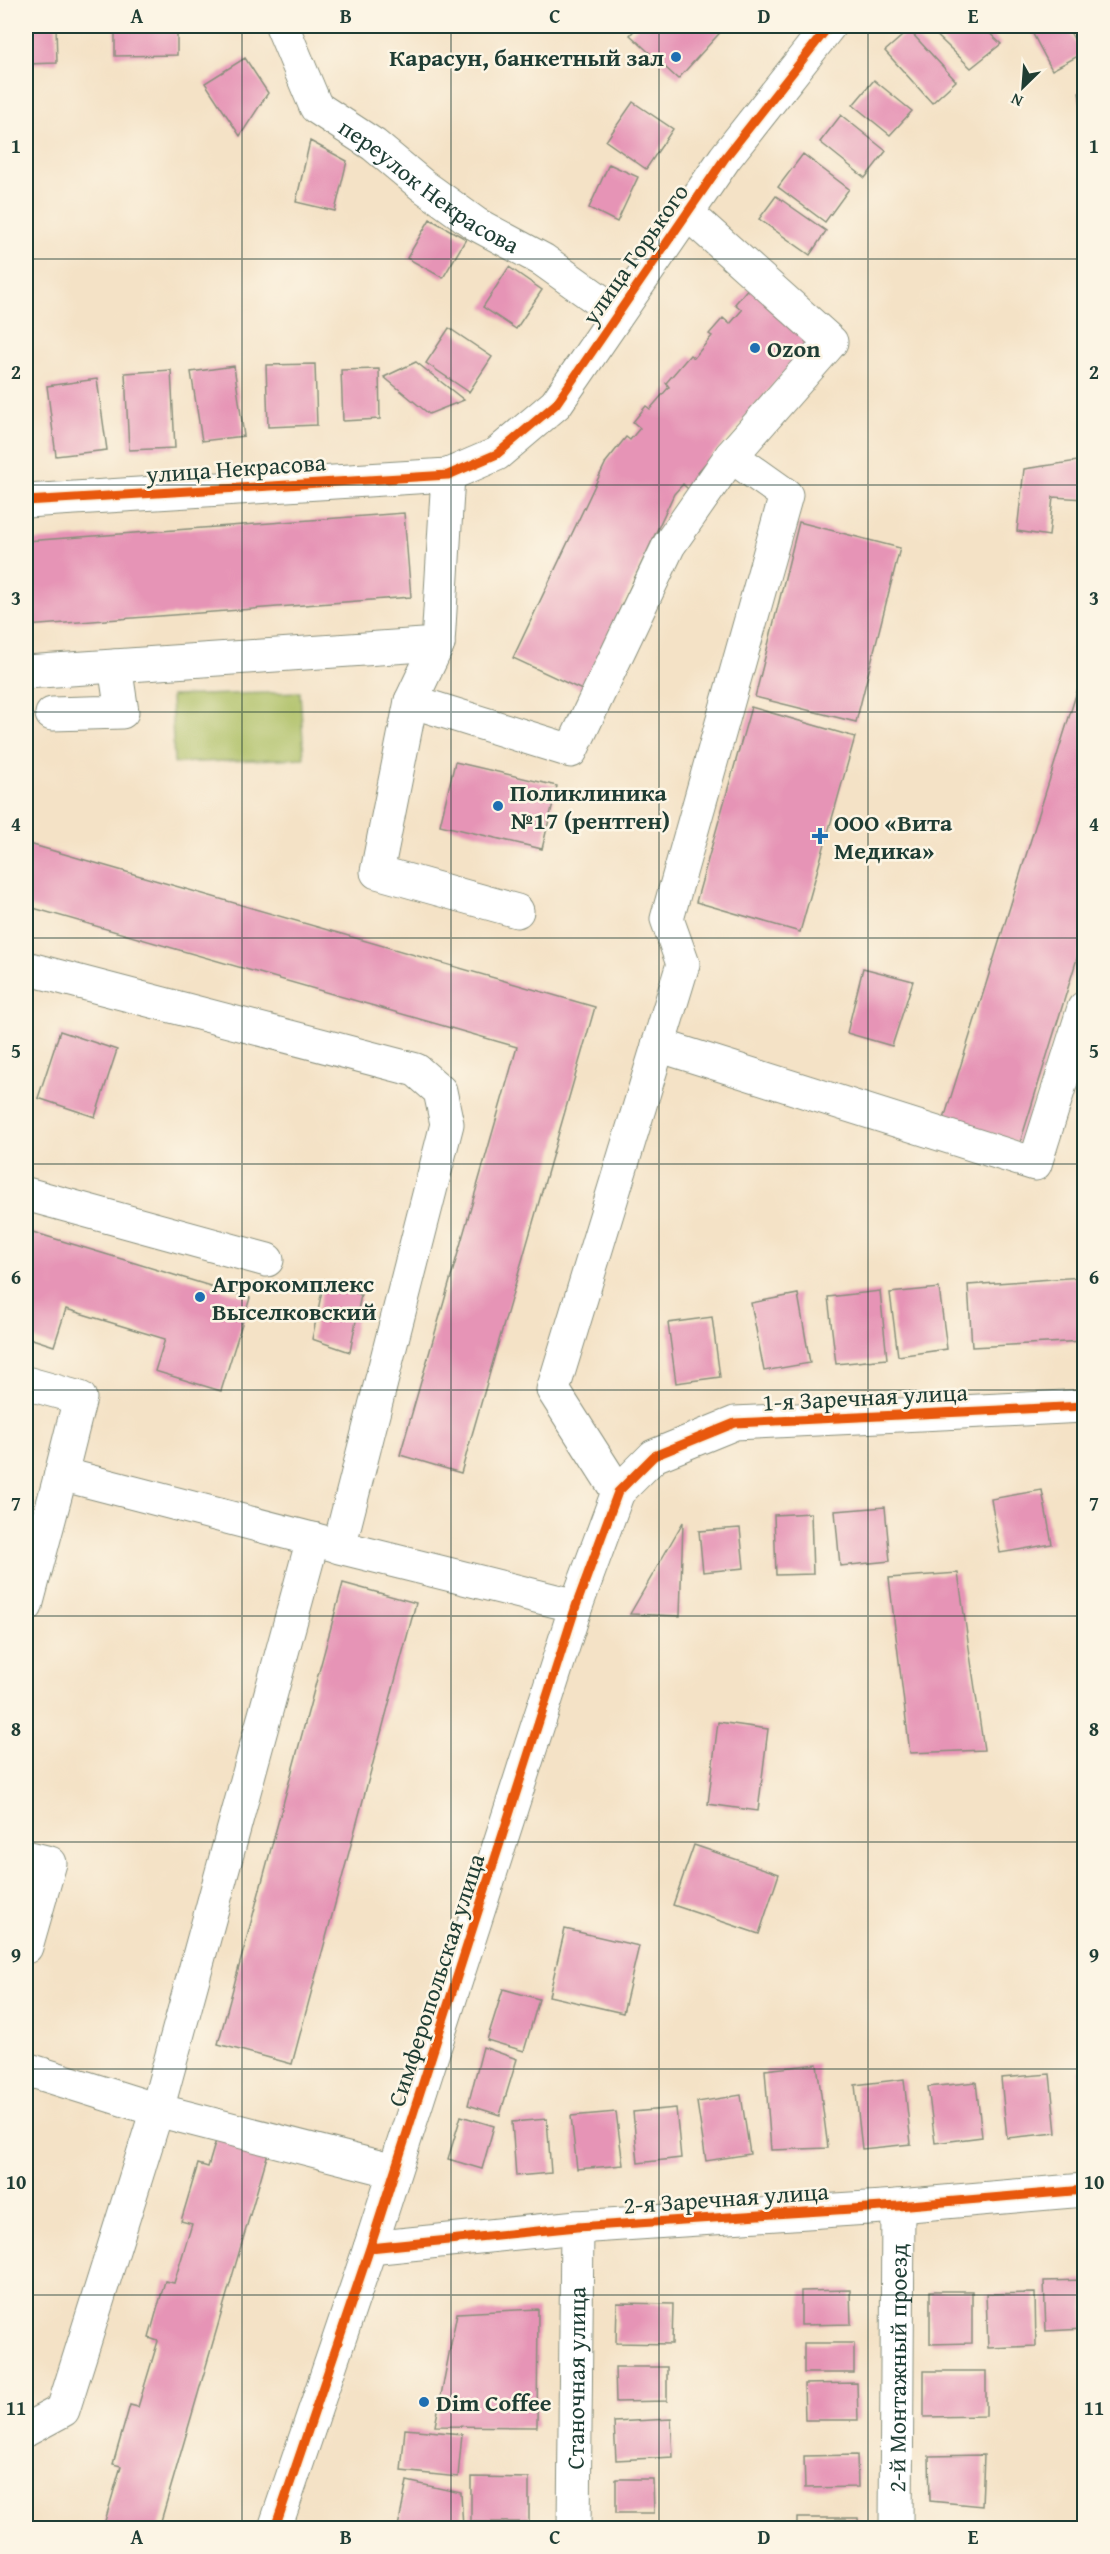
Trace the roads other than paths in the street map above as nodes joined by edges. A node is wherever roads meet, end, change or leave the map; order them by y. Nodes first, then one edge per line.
1 (282, 26) edge
2 (829, 26) edge
3 (687, 213) junction
4 (617, 313) junction
5 (731, 456) junction
6 (448, 475) junction
7 (26, 501) edge
8 (438, 644) junction
9 (115, 666) junction
10 (26, 672) edge
11 (411, 701) junction
12 (52, 714) dead end
13 (517, 911) dead end
14 (26, 968) edge
15 (1084, 1008) edge
16 (658, 1045) junction
17 (26, 1194) edge
18 (267, 1260) dead end
19 (26, 1383) edge
20 (1084, 1406) edge
21 (654, 1456) joint
22 (61, 1474) junction
23 (618, 1492) junction
24 (326, 1543) junction
25 (26, 1606) edge
26 (576, 1606) junction
27 (26, 1857) edge
28 (26, 1947) edge
29 (26, 2069) edge
30 (157, 2110) junction
31 (394, 2172) junction
32 (1084, 2190) edge
33 (898, 2206) junction
34 (577, 2227) junction
35 (370, 2248) junction
36 (26, 2430) edge
37 (275, 2529) edge
38 (573, 2529) edge
39 (896, 2529) edge

1 - 4 street, переулок Некрасова
2 - 3 street, улица Горького
3 - 4 street, улица Горького
3 - 5 street
4 - 6 street, улица Горького
5 - 11 street
5 - 16 street
6 - 7 street, улица Некрасова
6 - 8 street
8 - 9 street
8 - 11 street
9 - 10 street
9 - 12 street
11 - 13 street
14 - 24 street
15 - 16 street
16 - 23 street
17 - 18 street
19 - 22 street
20 - 21 street, 1-я Заречная улица
21 - 23 street, Симферопольская улица
22 - 24 street
22 - 25 street
23 - 26 street, Симферопольская улица
24 - 26 street
24 - 30 street
26 - 31 street, Симферопольская улица
27 - 28 street
29 - 30 street
30 - 31 street
30 - 36 street
31 - 35 street, Симферопольская улица
32 - 33 street, 2-я Заречная улица
33 - 34 street, 2-я Заречная улица
33 - 39 street, 2-й Монтажный проезд
34 - 35 street, 2-я Заречная улица
34 - 38 street, Станочная улица
35 - 37 street, Симферопольская улица

